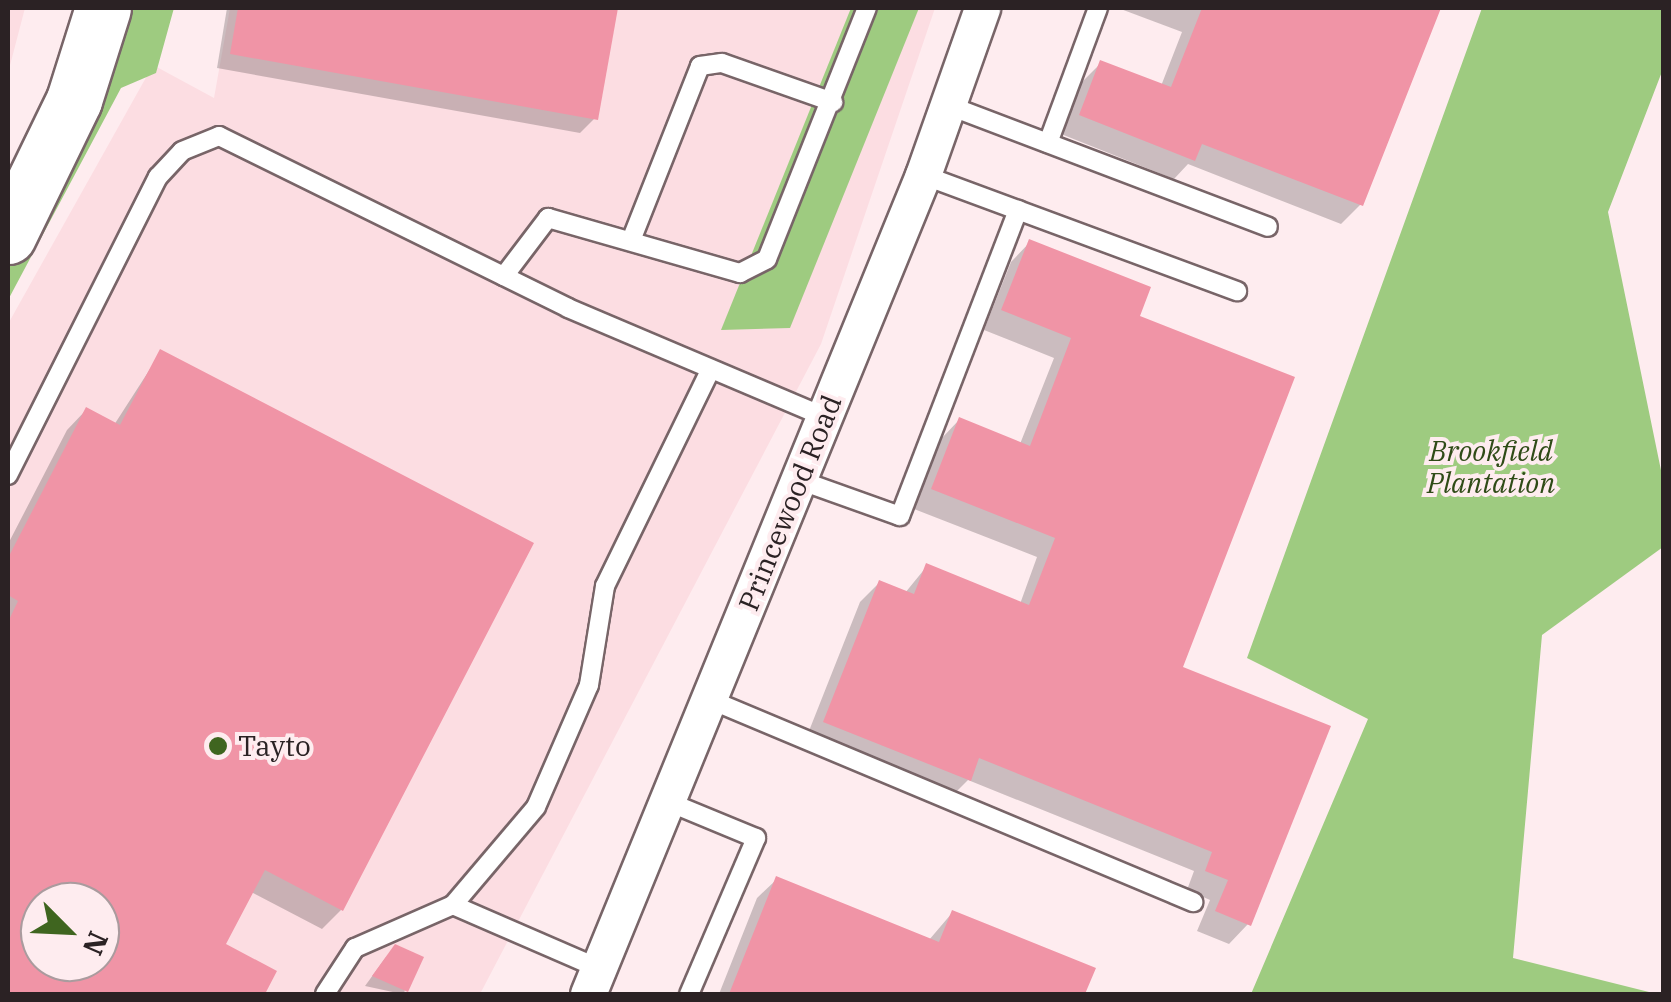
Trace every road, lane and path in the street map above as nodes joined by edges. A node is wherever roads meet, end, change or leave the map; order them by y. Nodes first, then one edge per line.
1 (103, 8) edge
2 (867, 8) edge
3 (982, 8) edge
4 (1098, 8) edge
5 (834, 102) junction
6 (950, 106) junction
7 (1048, 144) junction
8 (923, 175) junction
9 (1018, 210) junction
10 (1268, 227) dead end
11 (8, 236) edge
12 (632, 238) junction
13 (504, 276) junction
14 (1236, 291) dead end
15 (710, 373) junction
16 (825, 417) junction
17 (8, 474) edge
18 (799, 480) junction
19 (711, 700) junction
20 (671, 804) junction
21 (1194, 902) dead end
22 (452, 905) junction
23 (593, 981) edge
24 (325, 994) edge
25 (689, 994) edge

1 - 11 main road
2 - 5 lane
3 - 6 street, Princewood Road
4 - 7 lane
5 - 12 lane
5 - 12 lane
6 - 7 lane
6 - 8 street, Princewood Road
7 - 10 lane
8 - 9 lane
8 - 16 street, Princewood Road
9 - 14 lane
9 - 18 lane
12 - 13 lane
13 - 15 lane
13 - 17 lane
15 - 16 lane
15 - 22 lane
16 - 18 street, Princewood Road
18 - 19 street, Princewood Road
19 - 20 street, Princewood Road
19 - 21 lane
20 - 23 street, Princewood Road
20 - 25 lane
22 - 23 lane
22 - 24 lane

